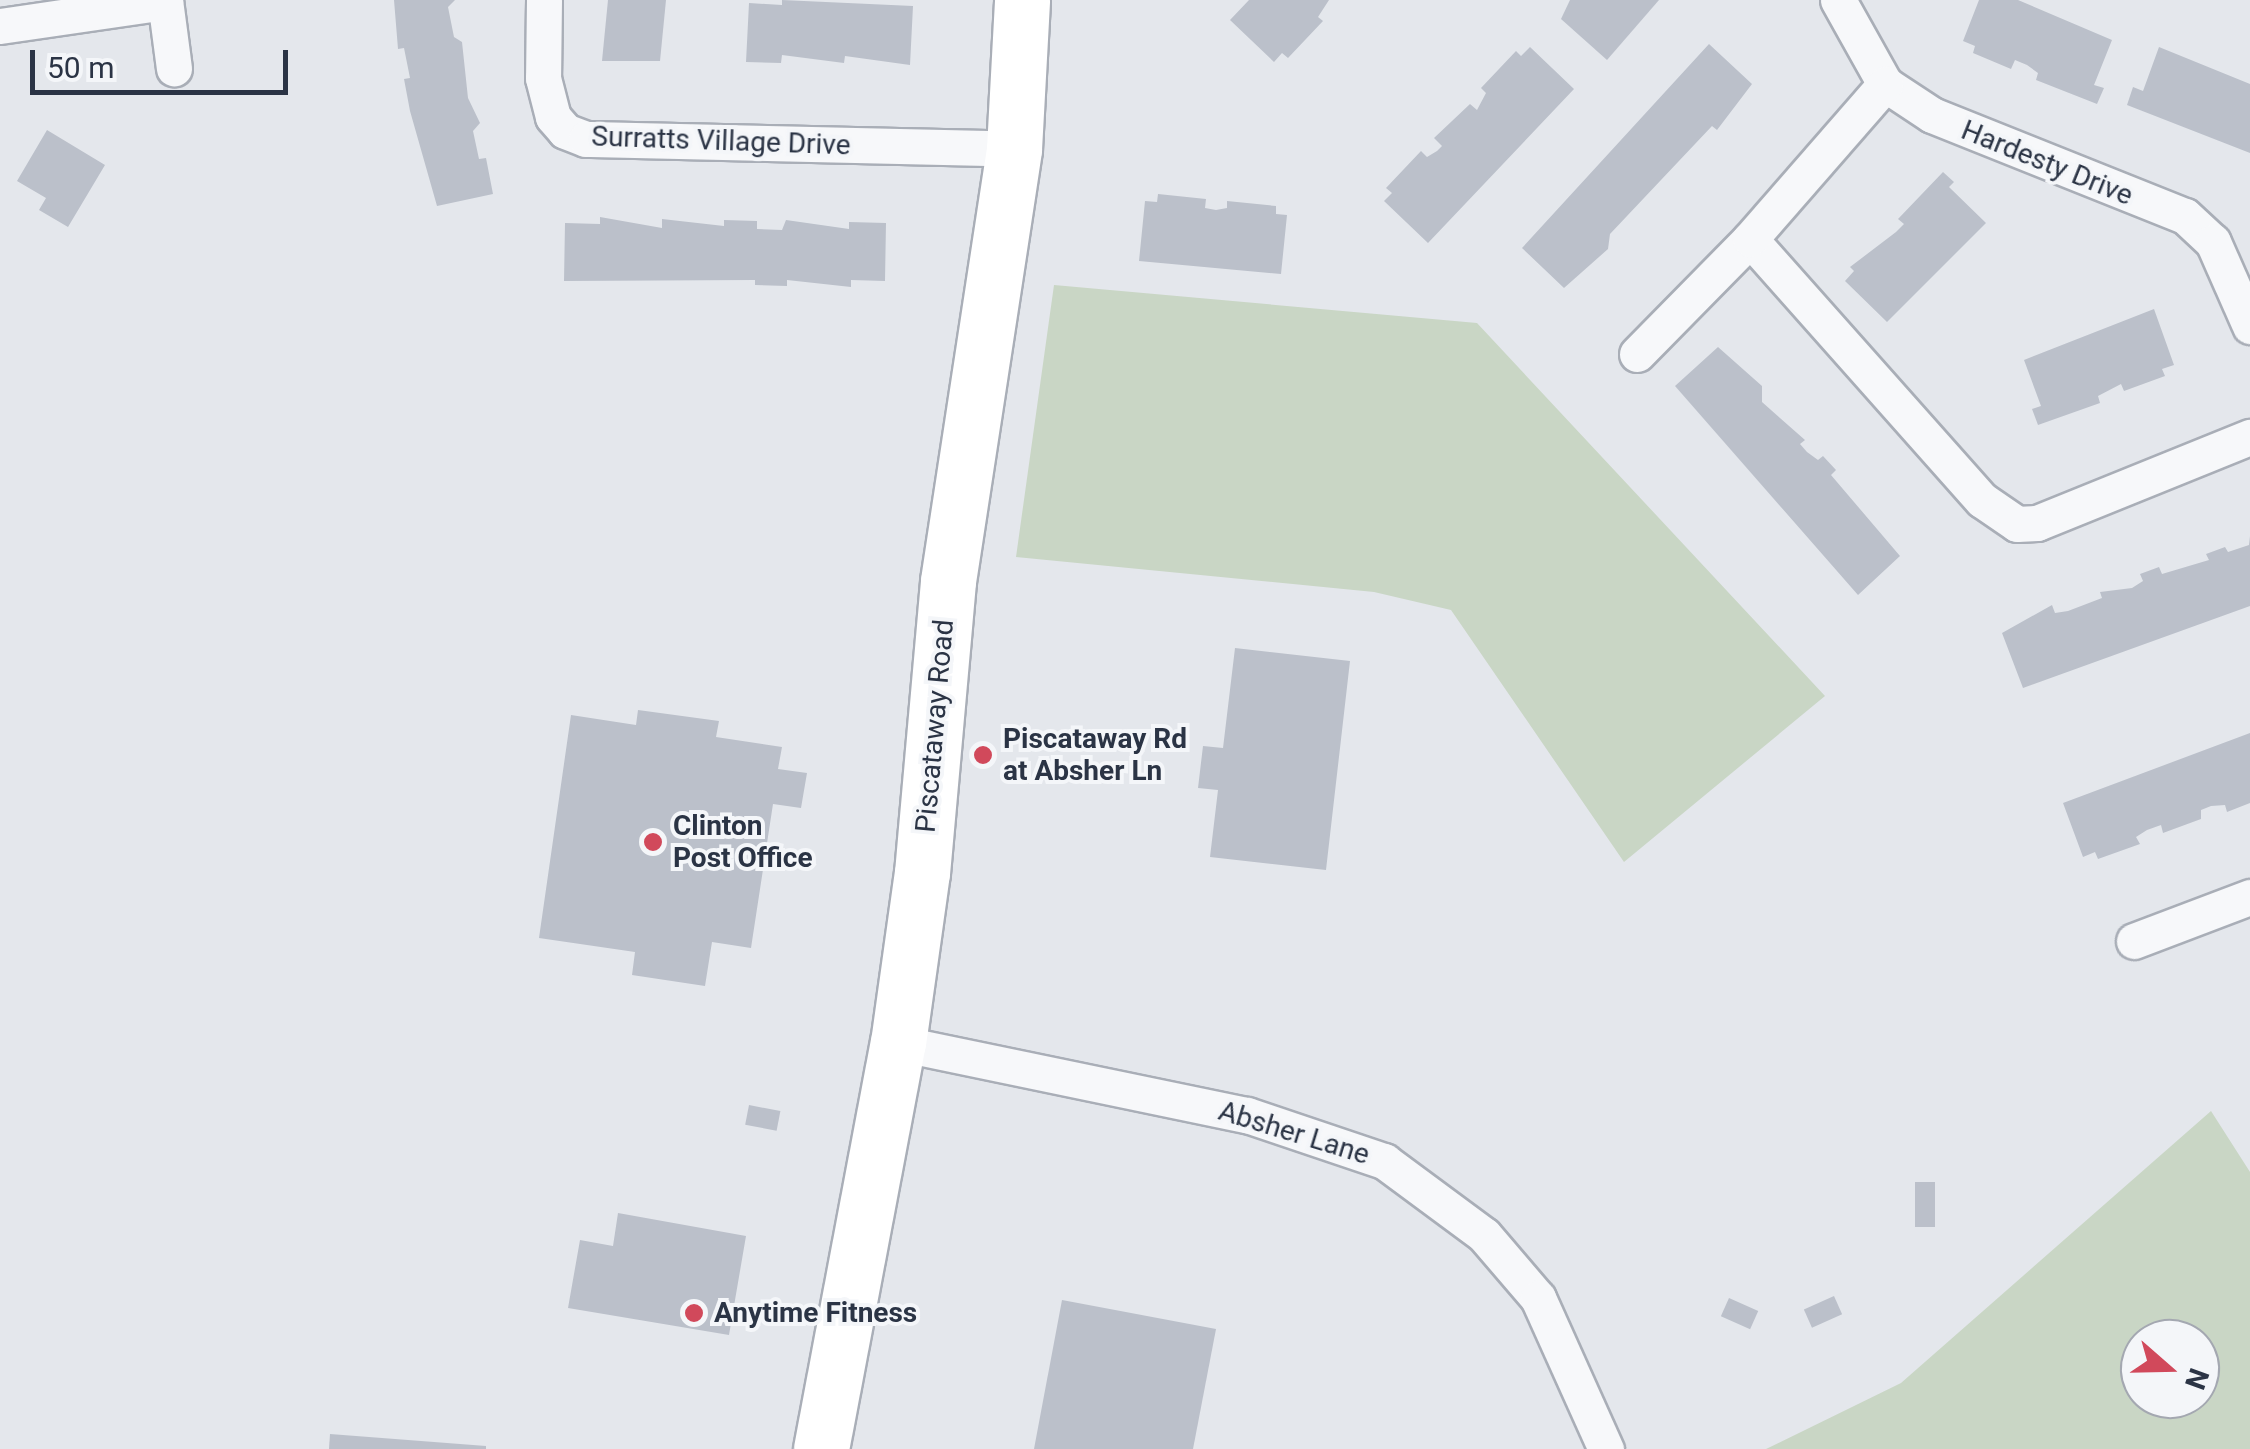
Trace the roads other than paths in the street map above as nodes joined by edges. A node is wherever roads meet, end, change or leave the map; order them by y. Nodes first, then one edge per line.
1 (544, 0) edge
2 (1022, 0) edge
3 (1838, 0) edge
4 (165, 1) edge
5 (0, 26) edge
6 (174, 68) dead end
7 (1886, 84) junction
8 (1014, 149) junction
9 (1750, 239) junction
10 (2250, 326) edge
11 (1637, 354) dead end
12 (2250, 437) edge
13 (2250, 896) edge
14 (2134, 941) dead end
15 (898, 1043) junction
16 (820, 1449) edge
17 (1606, 1449) edge

1 - 8 street, Surratts Village Drive
2 - 8 main road, Piscataway Road
3 - 7 street
4 - 5 street
4 - 6 street
7 - 9 street
7 - 10 street, Hardesty Drive
8 - 15 main road, Piscataway Road
9 - 11 street
9 - 12 street
13 - 14 street
15 - 16 main road, Piscataway Road
15 - 17 street, Absher Lane

